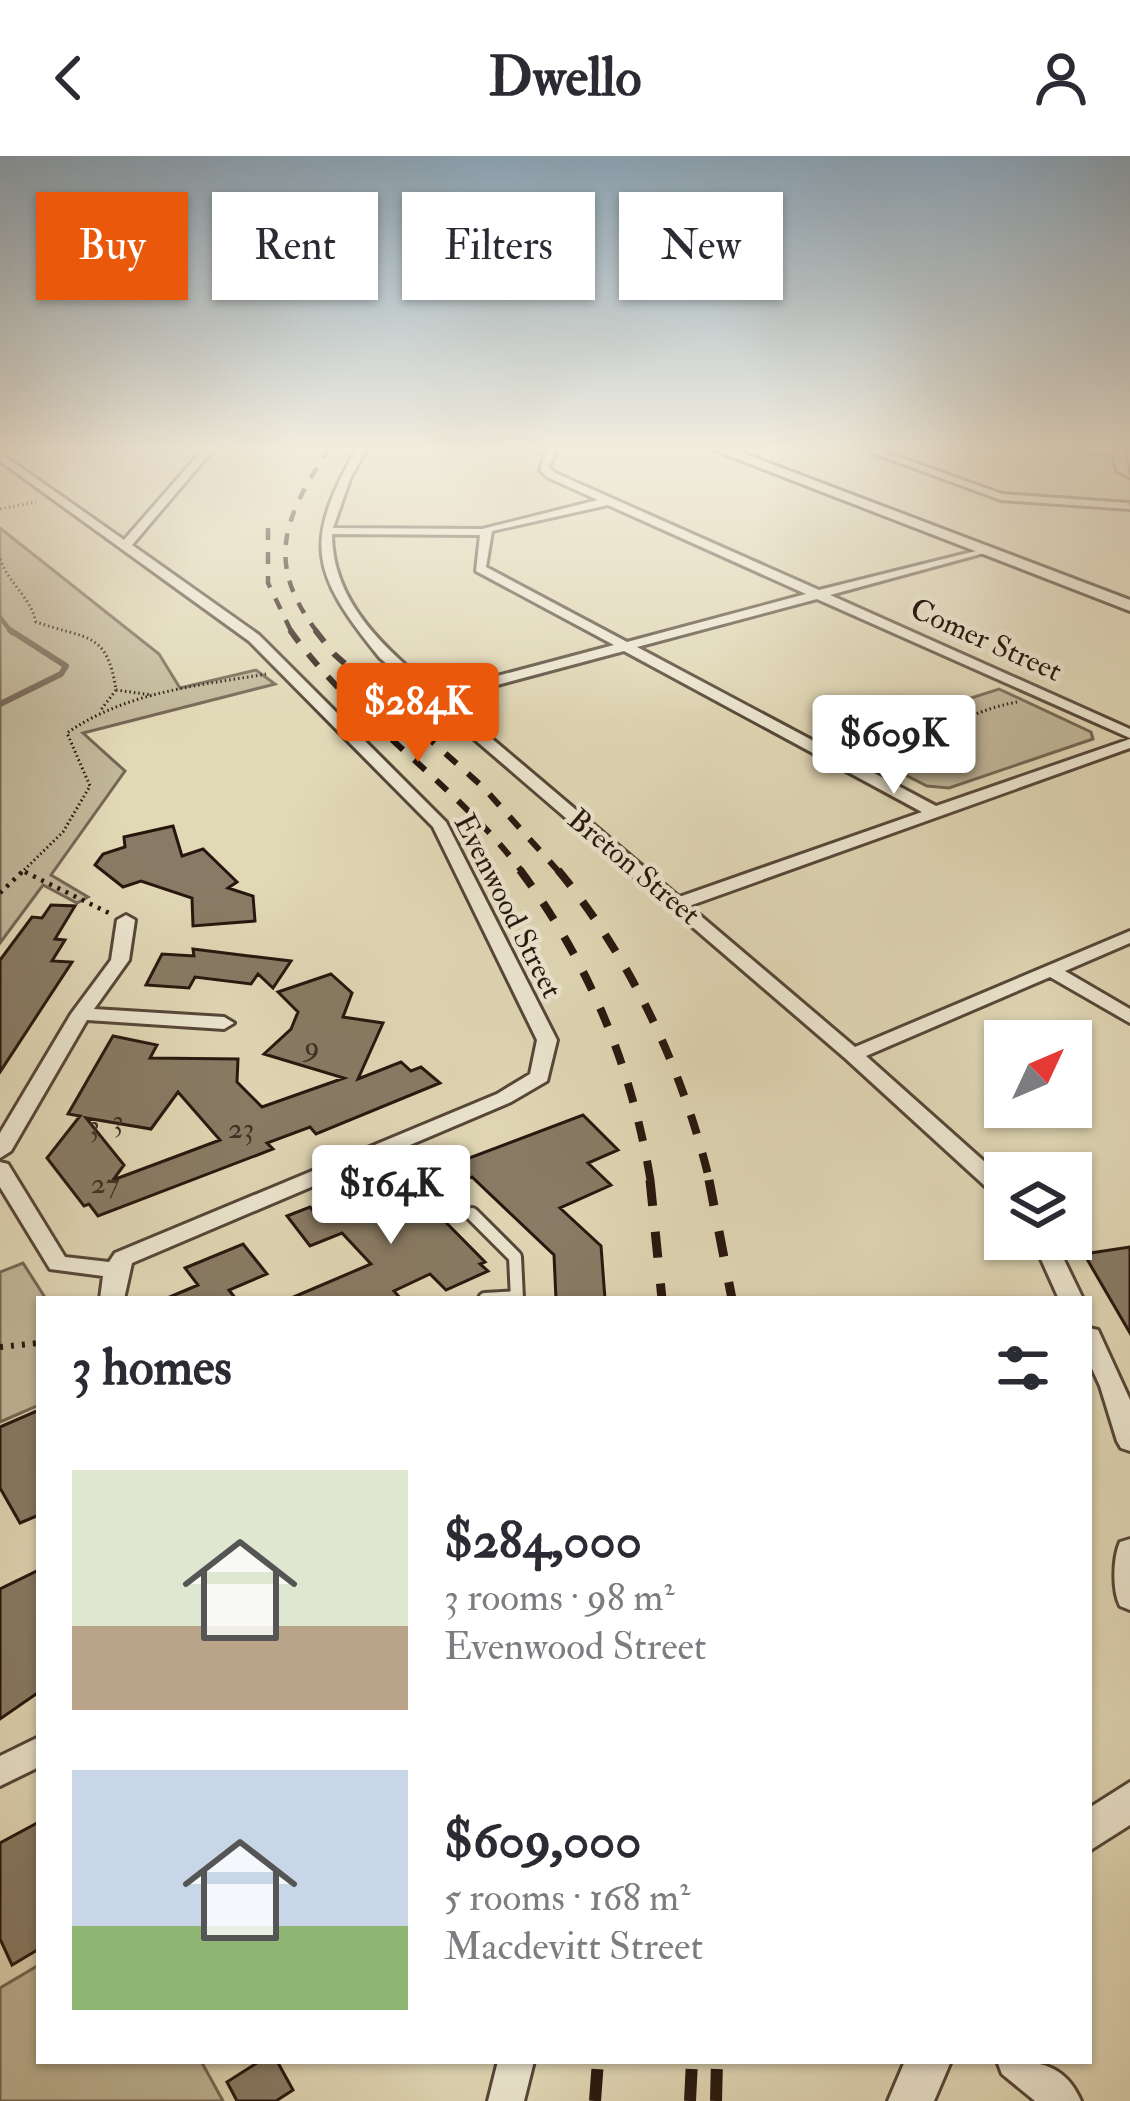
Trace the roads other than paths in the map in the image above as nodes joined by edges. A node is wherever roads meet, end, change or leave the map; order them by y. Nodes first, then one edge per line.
1 (116, 537) edge
2 (133, 537) edge
3 (324, 537) edge
4 (483, 537) edge
5 (689, 537) edge
6 (949, 537) edge
7 (127, 544) junction
8 (984, 550) junction
9 (820, 595) junction
10 (1130, 606) edge
11 (627, 646) junction
12 (435, 697) junction
13 (1130, 734) edge
14 (1130, 743) edge
15 (933, 811) junction
16 (676, 904) junction
17 (126, 920) road end
18 (1130, 936) edge
19 (1052, 970) junction
20 (81, 1013) junction
21 (1130, 1017) edge
22 (224, 1023) dead end
23 (853, 1055) junction
24 (0, 1151) edge
25 (0, 1169) edge
26 (984, 1173) edge
27 (472, 1214) dead end
28 (1052, 1260) edge
29 (116, 1270) junction
30 (112, 1296) edge
31 (517, 1296) edge
32 (1070, 1296) edge
33 (1092, 1342) edge
34 (1130, 1441) edge
35 (1130, 1550) edge
36 (1130, 1598) edge
37 (36, 1753) edge
38 (0, 1772) edge
39 (1130, 1801) edge
40 (1092, 1830) edge
41 (515, 2064) edge
42 (927, 2064) edge
43 (1020, 2064) edge
44 (506, 2101) edge
45 (911, 2101) edge
46 (1063, 2101) edge

1 - 7 street, Evenwood Street
2 - 7 street
3 - 12 street, Breton Street
4 - 11 street
5 - 9 street, Comer Street
6 - 8 main road
7 - 29 street, Evenwood Street
8 - 9 street
8 - 10 main road
9 - 11 street
9 - 13 street, Comer Street
11 - 12 street
11 - 15 street
12 - 16 street, Breton Street
14 - 15 street
15 - 16 street
16 - 23 street, Breton Street
17 - 20 street
18 - 19 street
19 - 21 street
19 - 23 street
20 - 22 street
20 - 24 street
23 - 26 street, Breton Street
25 - 29 street
27 - 31 lane
28 - 32 street
29 - 30 street
33 - 34 street
35 - 36 street
37 - 38 street
39 - 40 street
41 - 44 street
42 - 45 street
43 - 46 street

